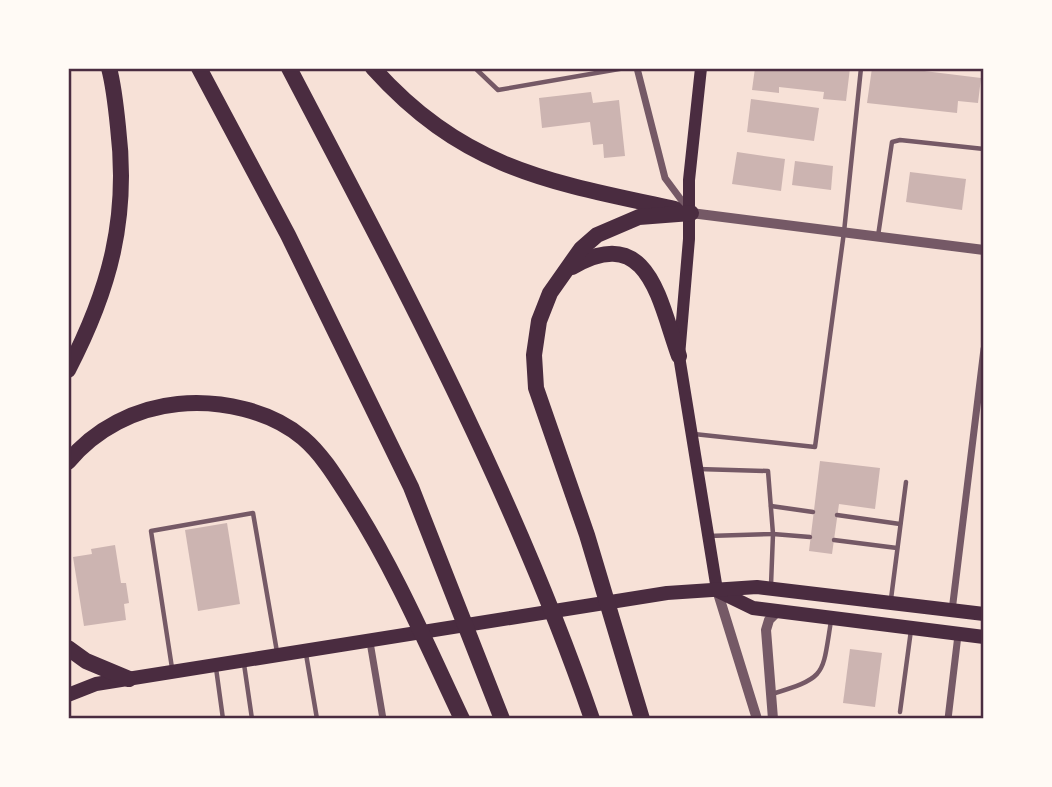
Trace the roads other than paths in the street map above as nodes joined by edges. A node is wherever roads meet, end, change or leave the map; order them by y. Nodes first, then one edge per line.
1 (109, 68) edge
2 (199, 68) edge
3 (289, 68) edge
4 (373, 68) edge
5 (475, 68) edge
6 (625, 68) edge
7 (637, 68) edge
8 (701, 68) edge
9 (861, 68) edge
10 (984, 149) edge
11 (691, 213) junction
12 (844, 232) junction
13 (878, 236) junction
14 (984, 250) edge
15 (566, 270) junction
16 (984, 349) edge
17 (679, 356) junction
18 (68, 370) edge
19 (691, 434) junction
20 (68, 462) edge
21 (697, 469) junction
22 (906, 482) dead end
23 (771, 506) junction
24 (813, 512) dead end
25 (837, 515) dead end
26 (900, 524) junction
27 (773, 534) junction
28 (708, 536) junction
29 (810, 537) dead end
30 (834, 540) dead end
31 (897, 548) junction
32 (770, 589) junction
33 (717, 590) junction
34 (890, 603) junction
35 (952, 611) junction
36 (777, 612) junction
37 (984, 614) edge
38 (831, 620) junction
39 (911, 629) junction
40 (958, 635) junction
41 (984, 637) edge
42 (370, 642) junction
43 (68, 648) edge
44 (306, 651) junction
45 (277, 656) junction
46 (243, 661) junction
47 (216, 665) junction
48 (173, 672) junction
49 (129, 679) junction
50 (771, 694) junction
51 (68, 695) edge
52 (900, 712) dead end
53 (223, 719) edge
54 (252, 719) edge
55 (317, 719) edge
56 (383, 719) edge
57 (462, 719) edge
58 (502, 719) edge
59 (592, 719) edge
60 (642, 719) edge
61 (757, 719) edge
62 (772, 719) edge
63 (948, 719) edge

1 - 18 highway
2 - 58 highway
3 - 59 highway
4 - 11 highway
5 - 6 lane
7 - 11 street
8 - 11 main road
9 - 12 lane
10 - 13 lane
11 - 12 street
11 - 15 highway
11 - 17 main road
12 - 13 street
12 - 19 lane
13 - 14 street
15 - 17 highway
15 - 60 highway
16 - 35 street
17 - 19 main road
19 - 21 main road
20 - 57 highway
21 - 23 lane
21 - 28 main road
22 - 26 lane
23 - 24 lane
23 - 27 lane
25 - 26 lane
26 - 31 lane
27 - 28 lane
27 - 29 lane
27 - 32 lane
28 - 33 main road
30 - 31 lane
31 - 34 lane
32 - 33 main road
32 - 34 main road
33 - 36 main road
33 - 42 main road
33 - 61 street
34 - 35 main road
35 - 37 main road
36 - 38 main road
36 - 50 street
38 - 39 main road
38 - 50 lane
39 - 40 main road
39 - 52 lane
40 - 41 main road
40 - 63 street
42 - 44 main road
42 - 56 street
43 - 49 highway
44 - 45 main road
44 - 55 lane
45 - 46 main road
45 - 48 lane
46 - 47 main road
46 - 54 lane
47 - 48 main road
47 - 53 lane
48 - 49 main road
49 - 51 main road
50 - 62 street

